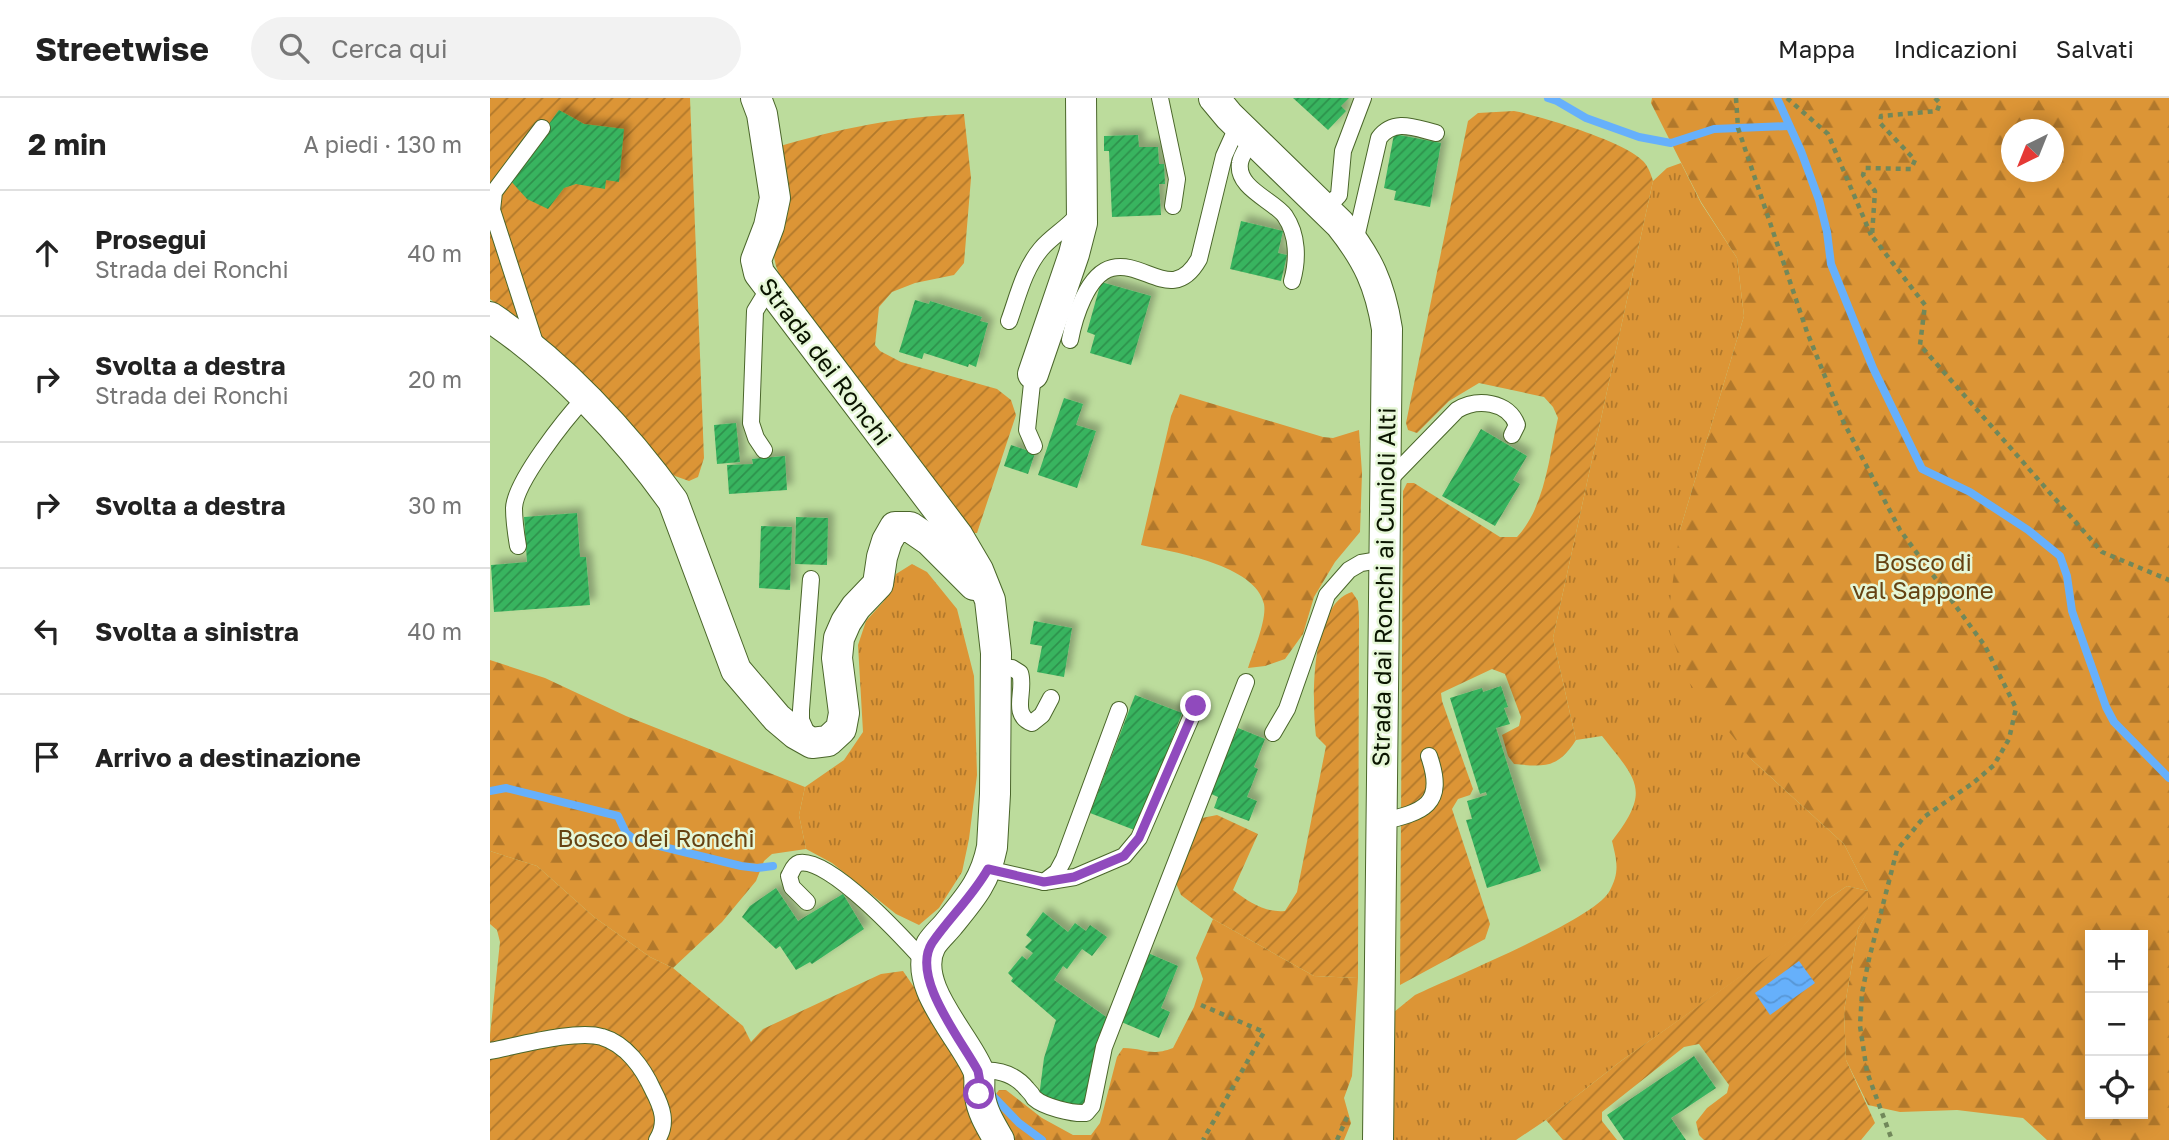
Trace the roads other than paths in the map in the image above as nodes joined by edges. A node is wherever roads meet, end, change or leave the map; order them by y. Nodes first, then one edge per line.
1 (756, 98) edge
2 (1080, 98) edge
3 (1160, 98) edge
4 (1214, 98) edge
5 (1363, 98) edge
6 (542, 128) dead end
7 (1245, 131) junction
8 (1437, 133) dead end
9 (1173, 206) dead end
10 (1325, 210) junction
11 (1082, 211) junction
12 (1355, 242) junction
13 (1292, 281) dead end
14 (769, 288) junction
15 (490, 317) edge
16 (1009, 321) dead end
17 (1070, 340) dead end
18 (539, 355) junction
19 (1033, 374) joint
20 (584, 399) junction
21 (1512, 435) dead end
22 (1034, 446) dead end
23 (764, 450) dead end
24 (1386, 483) junction
25 (517, 546) dead end
26 (1385, 559) junction
27 (811, 579) dead end
28 (990, 600) junction
29 (997, 668) junction
30 (1246, 682) dead end
31 (1051, 698) dead end
32 (1196, 706) dead end
33 (1119, 710) dead end
34 (1273, 733) dead end
35 (812, 743) junction
36 (1429, 756) dead end
37 (1380, 822) junction
38 (988, 869) junction
39 (1044, 882) junction
40 (807, 902) dead end
41 (926, 963) junction
42 (490, 1051) edge
43 (978, 1071) junction
44 (656, 1140) edge
45 (999, 1140) edge
46 (1378, 1140) edge

1 - 14 street, Strada dei Ronchi
2 - 11 street
3 - 9 lane
4 - 7 street, Strada dai Ronchi ai Cunioli Alti
5 - 10 lane
6 - 18 lane
7 - 10 street, Strada dai Ronchi ai Cunioli Alti
7 - 13 lane
7 - 17 lane
8 - 12 lane
10 - 12 street, Strada dai Ronchi ai Cunioli Alti
11 - 16 lane
11 - 19 street
12 - 24 street, Strada dai Ronchi ai Cunioli Alti
14 - 23 lane
14 - 28 street, Strada dei Ronchi
15 - 18 street
18 - 20 street
19 - 22 lane
20 - 25 lane
20 - 35 street
21 - 24 lane
24 - 26 street, Strada dai Ronchi ai Cunioli Alti
26 - 34 lane
26 - 37 street, Strada dai Ronchi ai Cunioli Alti
27 - 35 lane
28 - 29 street, Strada dei Ronchi
28 - 35 street
29 - 31 lane
29 - 38 street, Strada dei Ronchi
30 - 43 lane
32 - 39 lane
33 - 39 lane
36 - 37 lane
37 - 46 street, Strada dai Ronchi ai Cunioli Alti
38 - 39 lane
38 - 41 street, Strada dei Ronchi
40 - 41 lane
41 - 43 street
42 - 44 lane
43 - 45 street

